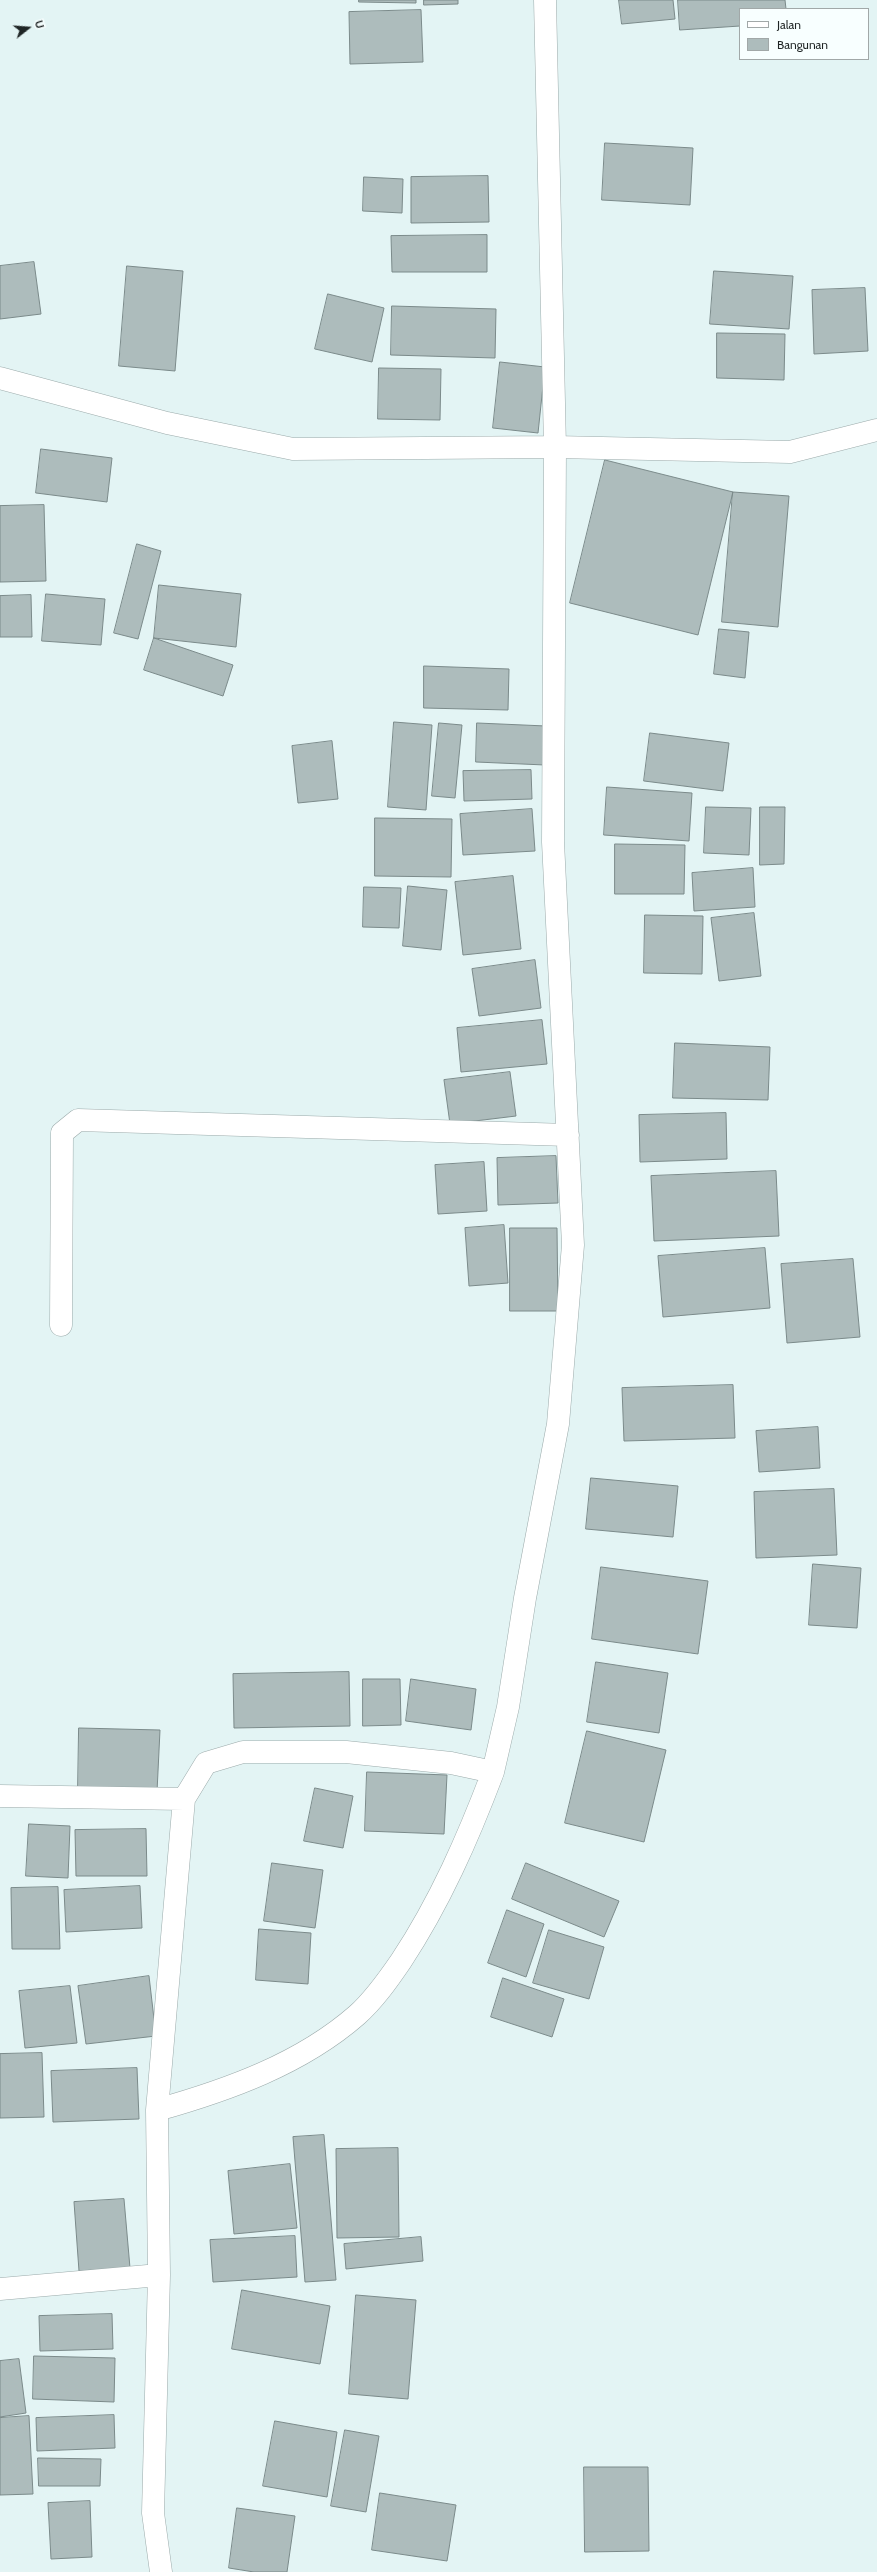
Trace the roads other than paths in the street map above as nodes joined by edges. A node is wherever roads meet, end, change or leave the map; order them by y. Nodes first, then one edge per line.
1 (545, 0) edge
2 (0, 378) edge
3 (877, 430) edge
4 (555, 447) junction
5 (568, 1135) junction
6 (61, 1325) dead end
7 (493, 1772) junction
8 (0, 1796) edge
9 (184, 1799) junction
10 (157, 2110) junction
11 (159, 2275) junction
12 (0, 2289) edge
13 (161, 2572) edge

1 - 4 street
2 - 4 street
3 - 4 street
4 - 5 street
5 - 6 street
5 - 7 street
7 - 9 street
7 - 10 street
8 - 9 street
9 - 10 street
10 - 11 street
11 - 12 street
11 - 13 street

